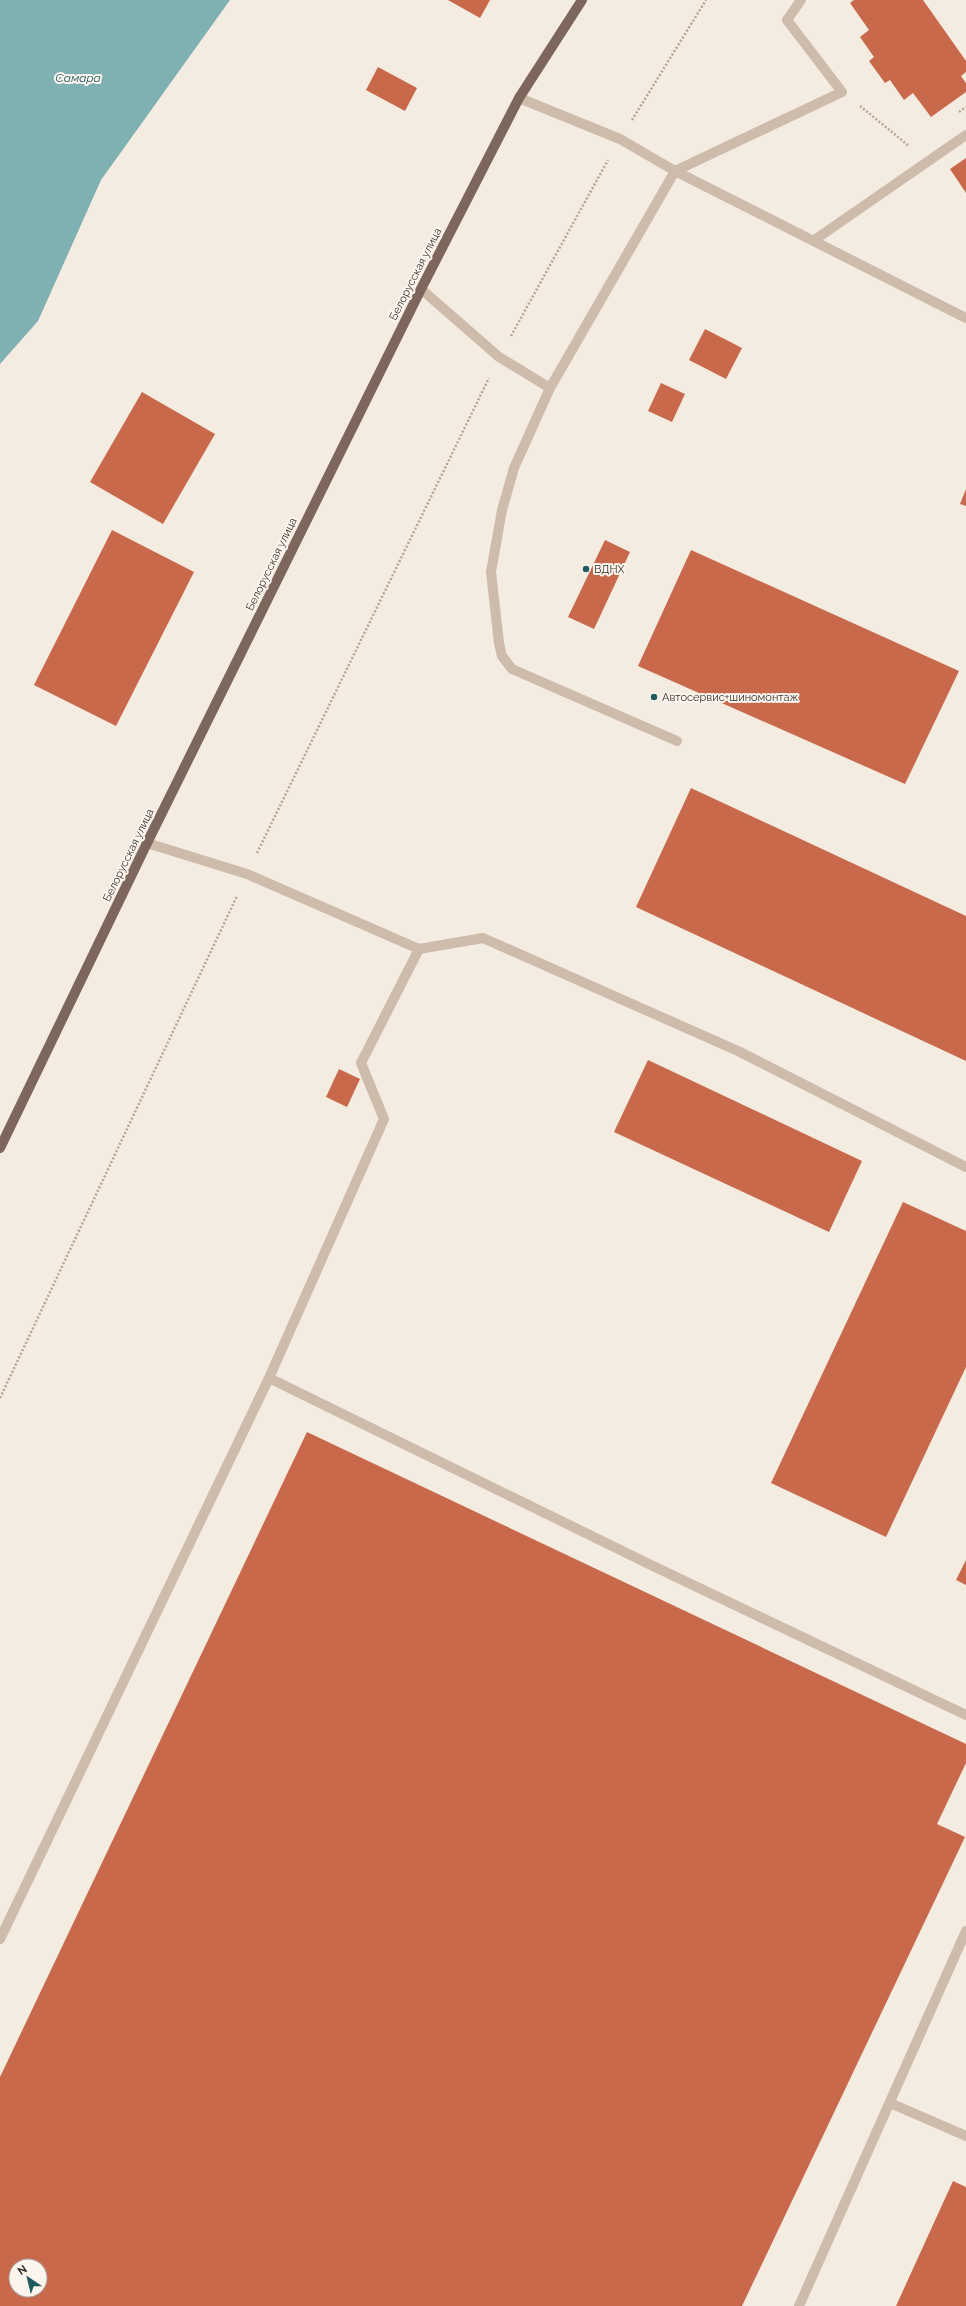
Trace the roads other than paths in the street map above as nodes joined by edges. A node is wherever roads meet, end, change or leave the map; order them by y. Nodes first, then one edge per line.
1 (582, 0) edge
2 (801, 0) edge
3 (519, 98) junction
4 (966, 135) edge
5 (675, 171) junction
6 (813, 241) junction
7 (421, 289) junction
8 (966, 318) edge
9 (550, 388) junction
10 (677, 741) dead end
11 (147, 843) junction
12 (418, 949) junction
13 (0, 1148) edge
14 (966, 1166) edge
15 (269, 1378) junction
16 (966, 1715) edge
17 (966, 1931) edge
18 (0, 1939) edge
19 (890, 2103) junction
20 (966, 2136) edge
21 (799, 2306) edge

1 - 3 main road, Белорусская улица
2 - 5 lane
3 - 5 lane
3 - 7 main road, Белорусская улица
4 - 6 lane
5 - 6 lane
5 - 9 lane
6 - 8 lane
7 - 9 lane
7 - 11 main road, Белорусская улица
9 - 10 lane
11 - 12 lane
11 - 13 main road, Белорусская улица
12 - 14 lane
12 - 15 lane
15 - 16 lane
15 - 18 lane
17 - 19 lane
19 - 20 lane
19 - 21 lane

